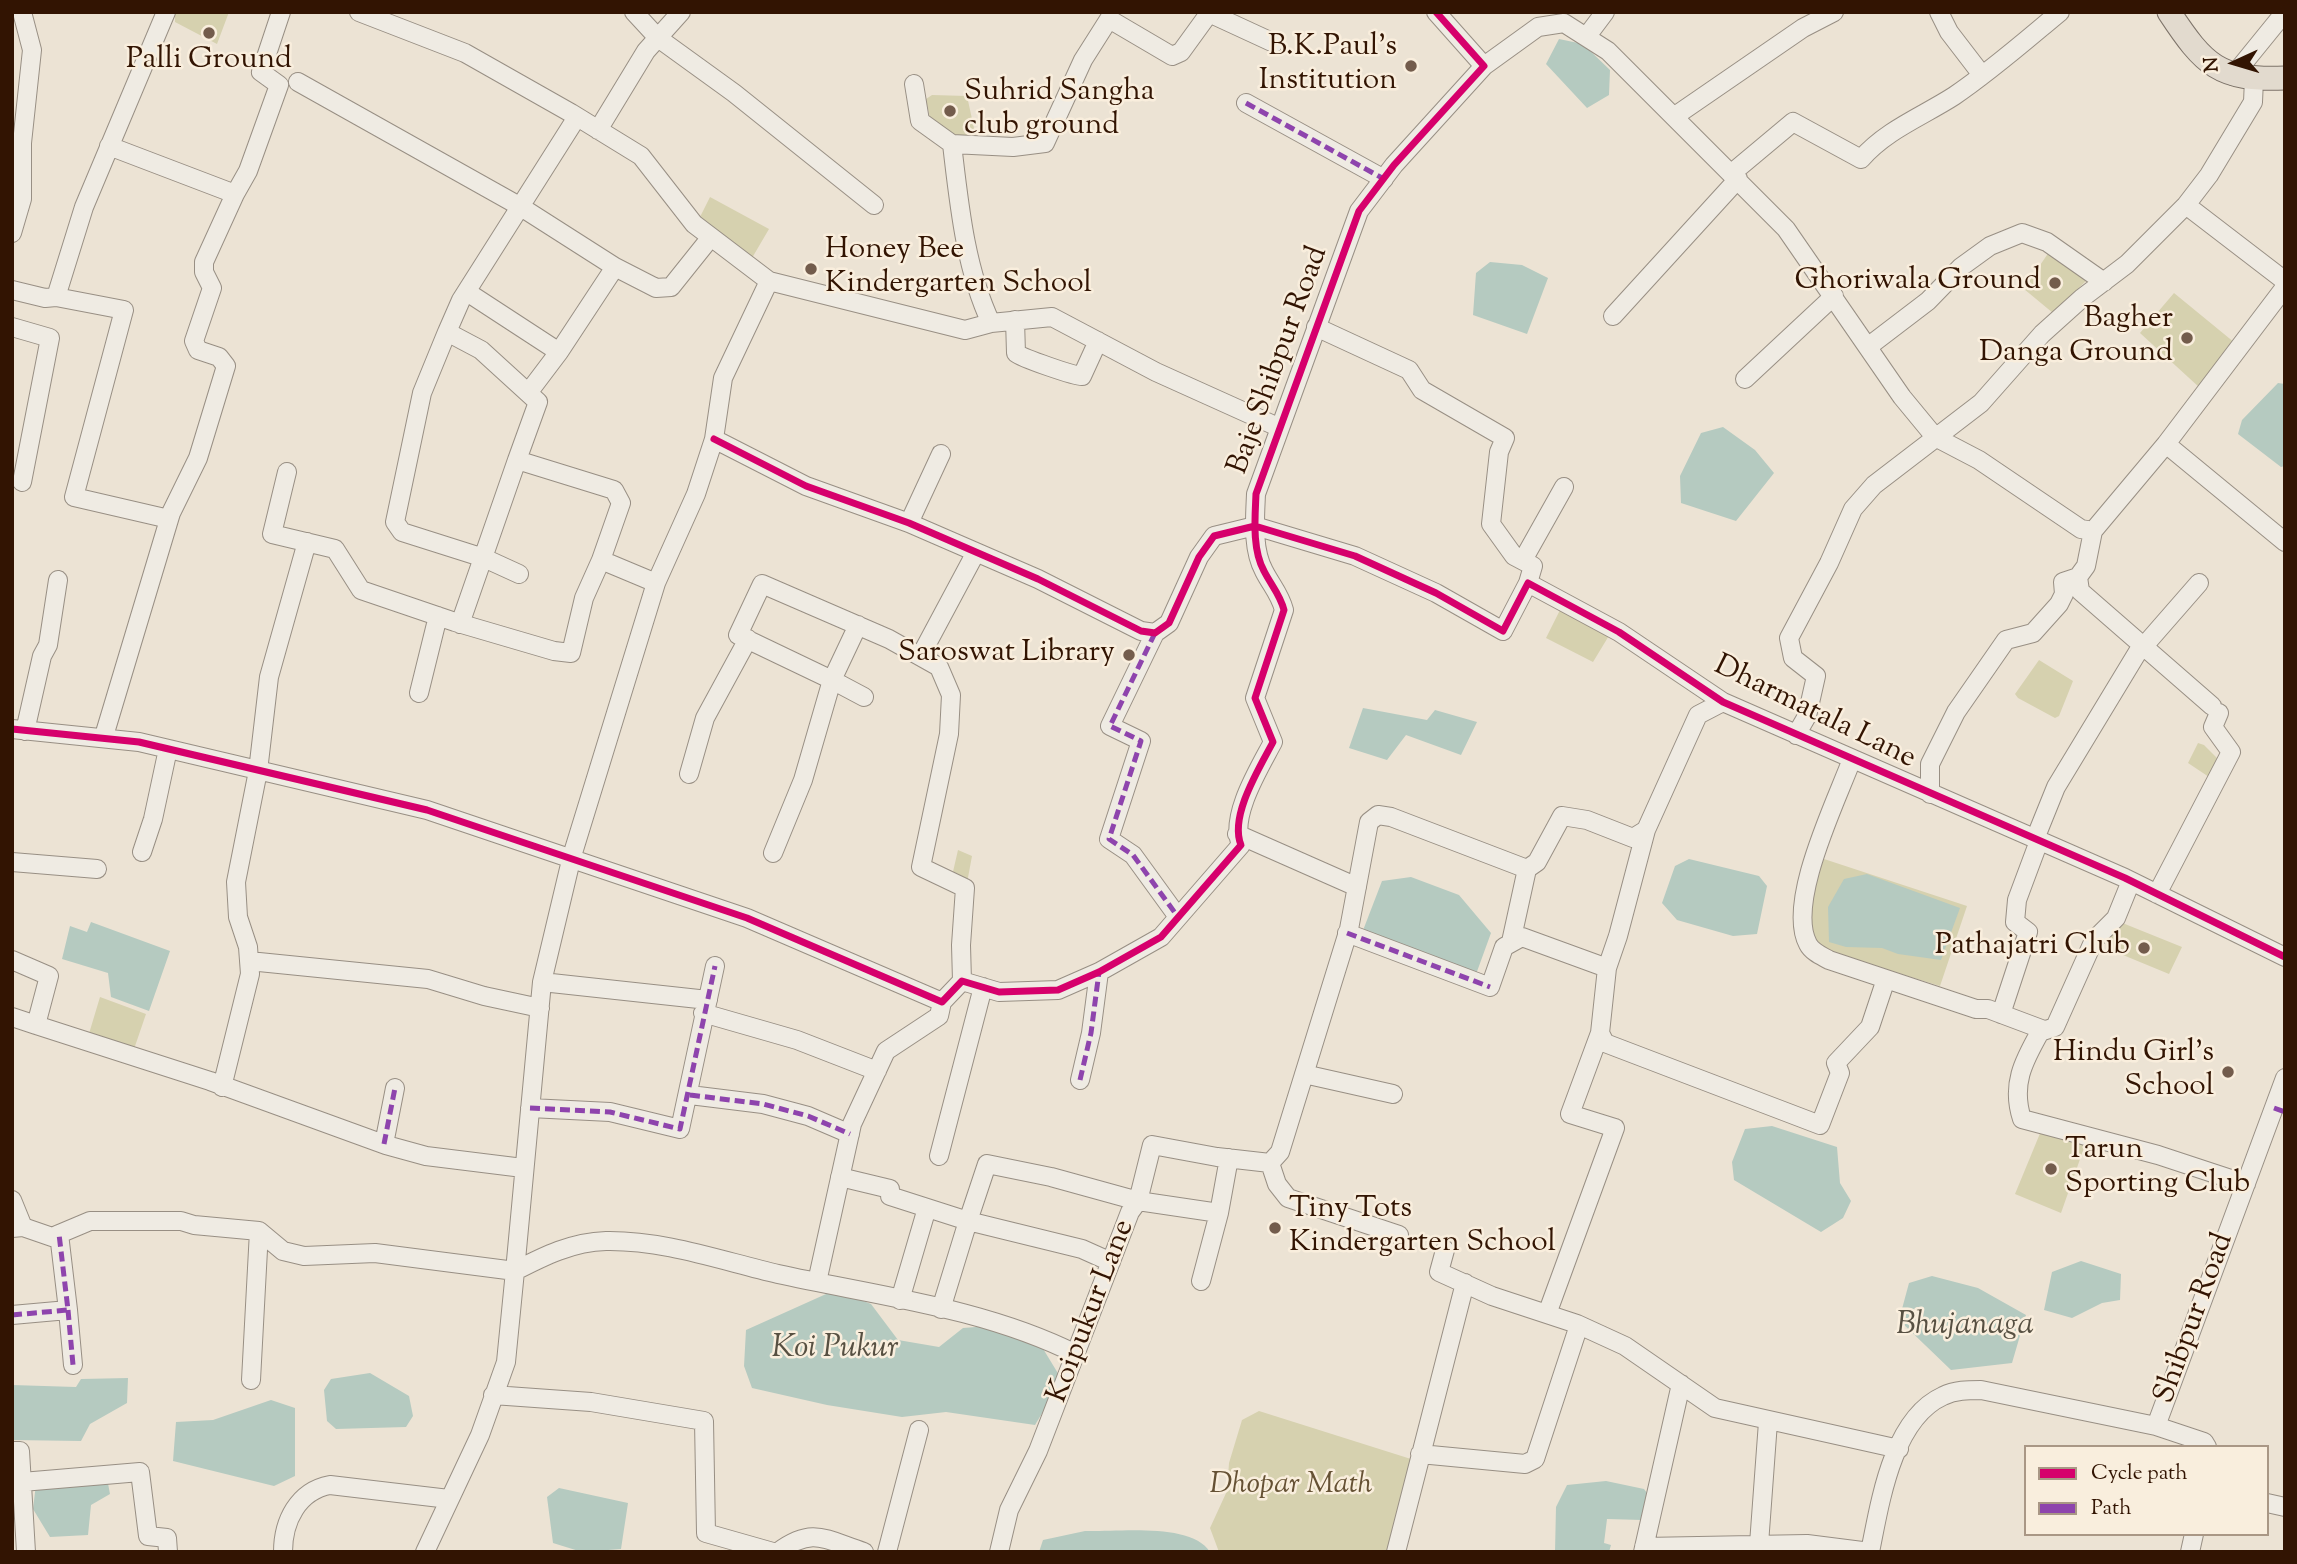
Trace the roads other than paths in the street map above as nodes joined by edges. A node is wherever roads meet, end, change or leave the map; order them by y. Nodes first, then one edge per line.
1 (22, 12) edge
2 (166, 12) edge
3 (281, 12) edge
4 (359, 12) edge
5 (635, 12) edge
6 (681, 12) edge
7 (1436, 12) edge
8 (1605, 12) edge
9 (1834, 12) edge
10 (1939, 12) edge
11 (2060, 12) edge
12 (2169, 12) edge
13 (2285, 12) edge
14 (1210, 13) edge
15 (381, 16) edge
16 (1587, 36) junction
17 (658, 38) junction
18 (1274, 43) dead end
19 (12, 44) edge
20 (32, 50) junction
21 (1485, 66) junction
22 (1982, 75) junction
23 (2243, 78) junction
24 (2285, 78) edge
25 (298, 82) dead end
26 (914, 84) dead end
27 (1246, 103) dead end
28 (577, 117) junction
29 (1675, 117) junction
30 (598, 131) junction
31 (952, 144) junction
32 (108, 146) junction
33 (1735, 176) junction
34 (1384, 179) junction
35 (234, 194) junction
36 (874, 205) dead end
37 (2186, 205) junction
38 (521, 207) junction
39 (12, 233) edge
40 (711, 237) junction
41 (615, 267) junction
42 (769, 281) junction
43 (2285, 281) edge
44 (2104, 282) junction
45 (2285, 287) edge
46 (12, 290) edge
47 (467, 292) junction
48 (1834, 296) junction
49 (56, 297) junction
50 (1613, 316) dead end
51 (1015, 320) junction
52 (991, 323) junction
53 (12, 327) edge
54 (1316, 327) junction
55 (447, 332) junction
56 (1098, 341) junction
57 (1869, 346) junction
58 (559, 352) junction
59 (1745, 379) dead end
60 (528, 393) junction
61 (1278, 427) junction
62 (1934, 437) junction
63 (714, 439) junction
64 (2166, 444) junction
65 (941, 454) dead end
66 (517, 460) junction
67 (287, 472) dead end
68 (22, 482) dead end
69 (1564, 487) dead end
70 (169, 519) junction
71 (909, 523) junction
72 (1255, 526) junction
73 (2093, 531) junction
74 (307, 542) junction
75 (2285, 542) edge
76 (975, 554) junction
77 (484, 558) junction
78 (601, 560) junction
79 (1523, 560) junction
80 (519, 574) dead end
81 (2078, 577) junction
82 (58, 580) dead end
83 (656, 583) junction
84 (1528, 583) junction
85 (2199, 583) dead end
86 (438, 617) junction
87 (460, 624) junction
88 (858, 625) junction
89 (1156, 633) junction
90 (748, 639) junction
91 (2143, 645) junction
92 (920, 655) junction
93 (832, 680) junction
94 (419, 694) dead end
95 (864, 697) dead end
96 (1723, 702) junction
97 (19, 730) edge
98 (1797, 735) junction
99 (104, 736) junction
100 (168, 749) junction
101 (1852, 760) junction
102 (1930, 764) junction
103 (258, 771) junction
104 (689, 774) dead end
105 (1912, 786) junction
106 (1930, 794) junction
107 (1646, 830) junction
108 (1237, 834) junction
109 (2037, 840) junction
110 (142, 852) dead end
111 (773, 853) dead end
112 (572, 856) junction
113 (12, 862) edge
114 (97, 869) dead end
115 (1527, 869) junction
116 (2131, 881) junction
117 (1357, 887) junction
118 (2157, 894) junction
119 (1178, 917) junction
120 (1347, 933) junction
121 (1511, 942) junction
122 (2280, 951) edge
123 (12, 960) edge
124 (249, 961) junction
125 (715, 965) dead end
126 (1606, 968) junction
127 (1099, 972) junction
128 (1886, 979) junction
129 (962, 981) junction
130 (542, 982) junction
131 (983, 987) junction
132 (942, 1002) junction
133 (706, 1007) junction
134 (540, 1008) junction
135 (2001, 1014) junction
136 (12, 1017) edge
137 (36, 1025) junction
138 (2043, 1030) junction
139 (1600, 1033) junction
140 (877, 1071) junction
141 (1304, 1074) junction
142 (2285, 1078) edge
143 (1080, 1080) dead end
144 (222, 1087) junction
145 (395, 1088) dead end
146 (1393, 1094) dead end
147 (690, 1095) junction
148 (530, 1108) junction
149 (2279, 1110) edge
150 (850, 1134) junction
151 (384, 1144) junction
152 (939, 1156) dead end
153 (1229, 1158) junction
154 (1270, 1163) junction
155 (523, 1167) junction
156 (840, 1177) junction
157 (2246, 1184) junction
158 (12, 1200) edge
159 (1138, 1201) junction
160 (927, 1208) junction
161 (1219, 1213) junction
162 (968, 1221) junction
163 (18, 1228) edge
164 (259, 1231) junction
165 (59, 1234) junction
166 (1399, 1235) dead end
167 (1445, 1250) dead end
168 (1111, 1262) junction
169 (515, 1271) junction
170 (1201, 1281) dead end
171 (817, 1282) junction
172 (1465, 1283) junction
173 (900, 1300) junction
174 (941, 1309) junction
175 (68, 1310) junction
176 (1547, 1314) junction
177 (12, 1315) edge
178 (1579, 1325) junction
179 (1076, 1354) junction
180 (73, 1365) dead end
181 (251, 1380) dead end
182 (1681, 1384) junction
183 (493, 1395) junction
184 (1768, 1422) junction
185 (2156, 1426) junction
186 (919, 1430) dead end
187 (2206, 1445) edge
188 (1899, 1449) junction
189 (12, 1451) edge
190 (1420, 1454) junction
191 (22, 1482) junction
192 (449, 1499) junction
193 (1759, 1544) junction
194 (1643, 1549) edge
195 (26, 1552) edge
196 (168, 1552) edge
197 (283, 1552) edge
198 (425, 1552) edge
199 (776, 1552) edge
200 (863, 1552) edge
201 (887, 1552) edge
202 (999, 1552) edge
203 (1396, 1552) edge
204 (1870, 1552) edge

1 - 20 street
2 - 32 street
3 - 35 street
4 - 15 street
5 - 17 street
6 - 17 street
7 - 21 street
8 - 16 street
9 - 29 street
10 - 22 street
11 - 22 street
12 - 23 main road
13 - 23 street
14 - 18 street
14 - 31 street
15 - 28 street
16 - 21 street, Baje Shibpur Road
16 - 29 street, Baje Shibpur Road
17 - 30 street
17 - 36 street
19 - 20 street
20 - 39 street
21 - 34 street, Baje Shibpur Road
22 - 33 street
23 - 24 main road
23 - 37 street
25 - 38 street
26 - 31 street
27 - 34 street
28 - 30 street
28 - 38 street
29 - 33 street, Baje Shibpur Road
30 - 40 street
31 - 52 street
32 - 35 street
32 - 49 street
33 - 48 street, Baje Shibpur Road
33 - 50 street
34 - 54 street, Baje Shibpur Road
35 - 70 street
37 - 43 street
37 - 44 street
38 - 41 street
38 - 47 street
40 - 41 street
40 - 42 street
41 - 58 street
42 - 52 street
42 - 63 street
44 - 57 street
44 - 62 street
45 - 64 street
46 - 49 street
47 - 55 street
47 - 58 street
48 - 57 street, Baje Shibpur Road
48 - 59 street
49 - 70 street
51 - 52 street
51 - 56 street
51 - 56 street
53 - 68 street
54 - 61 street, Baje Shibpur Road
54 - 79 street
55 - 60 street
55 - 77 street
56 - 61 street
57 - 62 street, Baje Shibpur Road
58 - 60 street
60 - 66 street
61 - 72 street, Baje Shibpur Road
62 - 73 street
62 - 98 street
63 - 71 street
63 - 83 street
64 - 73 street
64 - 75 street
65 - 71 street
66 - 77 street
66 - 78 street
67 - 74 street
69 - 79 street
70 - 99 street
71 - 76 street
72 - 84 street
72 - 89 street
72 - 108 street, Baje Shibpur Road
73 - 81 street
74 - 86 street
74 - 103 street
76 - 89 street
76 - 92 street
77 - 80 street
77 - 87 street
78 - 83 street
78 - 87 street
79 - 84 street
81 - 91 street
81 - 102 street
82 - 97 street
83 - 112 street
84 - 96 street, Dharmatala Lane
85 - 91 street
86 - 87 street
86 - 94 street
88 - 90 street
88 - 92 street
88 - 93 street
89 - 119 street
90 - 93 street
90 - 104 street
91 - 109 street
91 - 118 street
92 - 129 street
93 - 95 street
93 - 111 street
96 - 98 street, Dharmatala Lane
96 - 107 street
97 - 99 street
98 - 101 street, Dharmatala Lane
99 - 100 street
100 - 103 street
100 - 110 street
101 - 105 street, Dharmatala Lane
101 - 128 street
102 - 105 street
102 - 106 street
103 - 112 street
103 - 124 street
105 - 106 street, Dharmatala Lane
106 - 109 street, Dharmatala Lane
107 - 115 street
107 - 126 street
108 - 117 street
108 - 119 street, Baje Shibpur Road
109 - 116 street, Dharmatala Lane
109 - 135 street
112 - 130 street
112 - 132 street
113 - 114 street
115 - 117 street
115 - 121 street
116 - 118 street, Dharmatala Lane
116 - 138 street
117 - 120 street
118 - 122 street, Dharmatala Lane
119 - 127 street, Baje Shibpur Road
120 - 121 street
120 - 141 street
121 - 126 street
123 - 137 street
124 - 134 street
124 - 144 street
125 - 133 street
126 - 139 street
127 - 131 street, Baje Shibpur Road
127 - 143 street
128 - 135 street
128 - 139 street
129 - 131 street, Baje Shibpur Road
129 - 132 street
130 - 133 street
130 - 134 street
131 - 152 street
132 - 140 street
133 - 140 street
133 - 147 street
134 - 148 street
135 - 138 street
136 - 137 street
137 - 144 street
138 - 157 street
139 - 176 street
140 - 150 street
141 - 146 street
141 - 154 street
142 - 149 street, Shibpur Road
144 - 151 street
145 - 151 street
147 - 148 street
147 - 150 street
148 - 155 street
149 - 157 street, Shibpur Road
150 - 156 street
151 - 155 street
153 - 154 street
153 - 159 street
153 - 161 street
154 - 166 street
155 - 169 street
156 - 160 street
156 - 171 street
157 - 185 street, Shibpur Road
158 - 163 street
159 - 161 street, Koipukur Lane
159 - 162 street
159 - 168 street, Koipukur Lane
160 - 162 street
160 - 173 street
161 - 170 street
162 - 168 street
162 - 174 street
163 - 165 street
164 - 165 street
164 - 169 street
164 - 181 street
165 - 175 street
167 - 172 street
168 - 179 street, Koipukur Lane
169 - 171 street
169 - 183 street
171 - 173 street
172 - 176 street
172 - 190 street
173 - 174 street
174 - 179 street
175 - 177 street
175 - 180 street
176 - 178 street
178 - 182 street
178 - 190 street
179 - 202 street, Koipukur Lane
182 - 184 street
182 - 194 street
183 - 192 street
183 - 199 street
184 - 188 street
184 - 193 street
185 - 187 street
185 - 188 street, Shibpur Road
186 - 201 street
188 - 204 street, Shibpur Road
189 - 191 street
190 - 203 street
191 - 195 street
191 - 196 street
192 - 197 street
192 - 198 street
193 - 194 street
193 - 204 street
199 - 200 street

